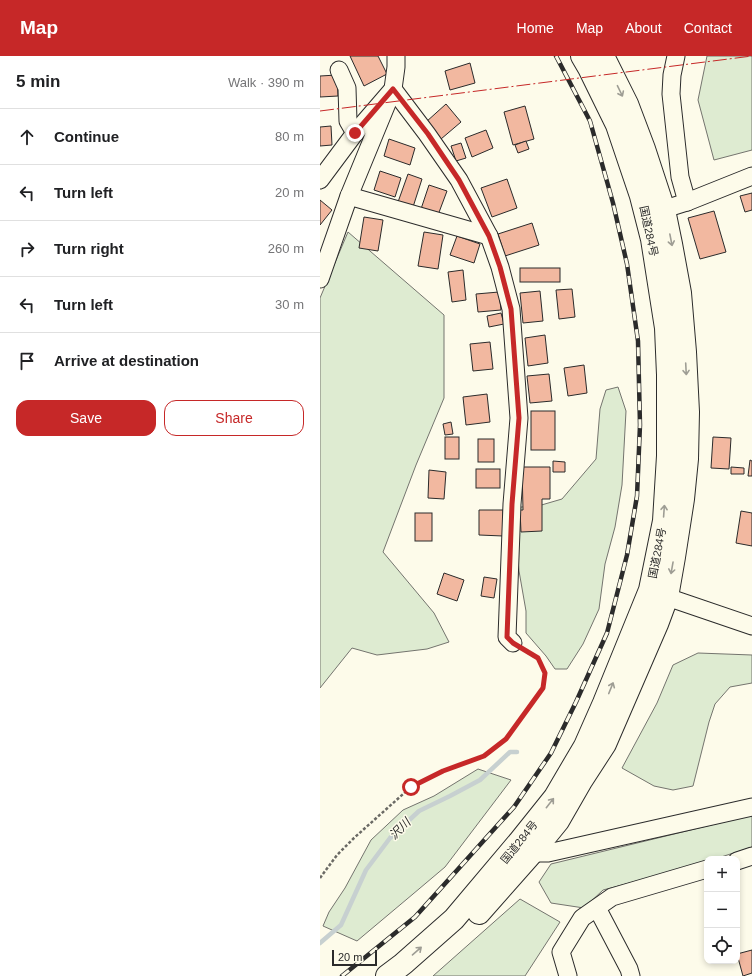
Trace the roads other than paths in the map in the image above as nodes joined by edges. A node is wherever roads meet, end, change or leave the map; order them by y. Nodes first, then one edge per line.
1 (396, 56) edge
2 (676, 56) edge
3 (594, 59) edge
4 (340, 70) dead end
5 (393, 89) junction
6 (355, 133) junction
7 (752, 176) edge
8 (320, 180) edge
9 (349, 196) junction
10 (687, 202) junction
11 (655, 212) junction
12 (489, 236) junction
13 (320, 279) edge
14 (658, 593) junction
15 (752, 626) edge
16 (513, 643) road end
17 (752, 807) edge
18 (526, 848) junction
19 (752, 856) edge
20 (740, 860) edge
21 (704, 870) edge
22 (597, 908) junction
23 (387, 976) edge
24 (411, 976) edge
25 (568, 976) edge
26 (631, 976) edge

1 - 5 street
2 - 10 street
3 - 11 highway, 国道284号
4 - 6 street
5 - 6 street
5 - 9 street
5 - 12 street
6 - 8 street
7 - 10 street
9 - 12 street
9 - 13 street
10 - 11 street
11 - 14 highway, 国道284号
12 - 16 street
14 - 15 street
14 - 18 highway, 国道284号
17 - 18 street
23 -> 18 highway, 国道284号
18 - 24 highway, 国道284号
19 - 20 street
21 - 22 street
22 - 25 street
22 - 26 street

